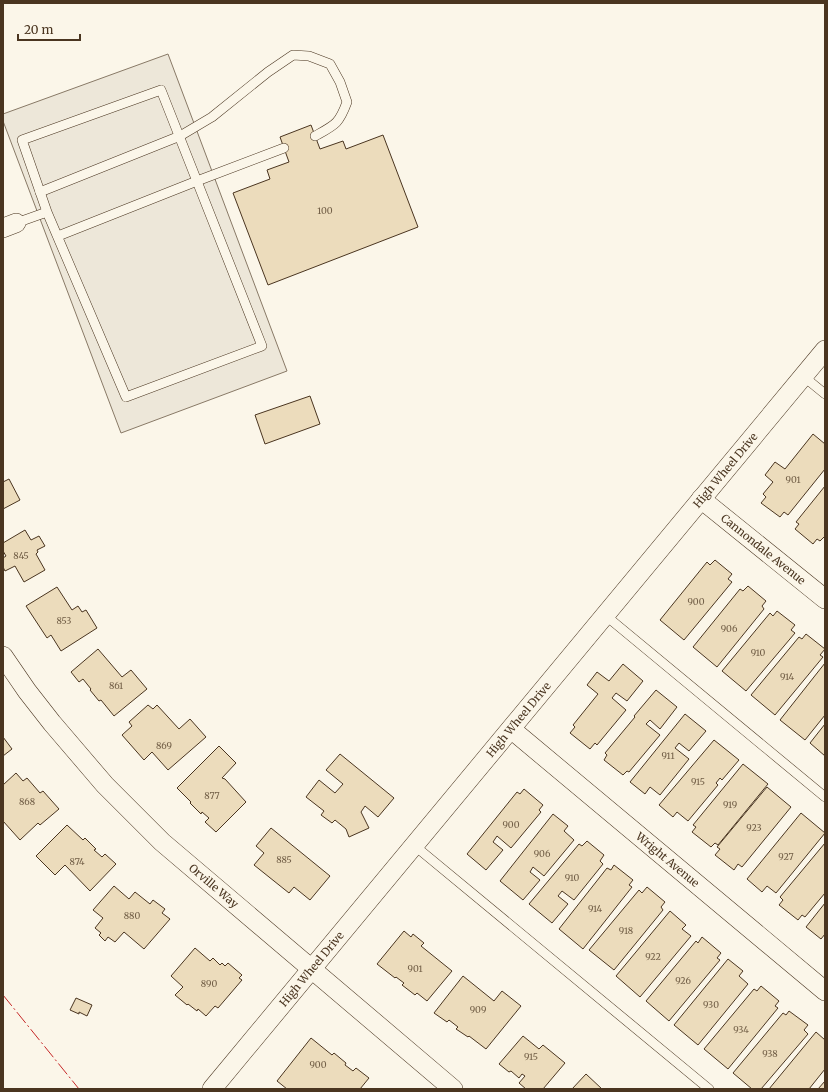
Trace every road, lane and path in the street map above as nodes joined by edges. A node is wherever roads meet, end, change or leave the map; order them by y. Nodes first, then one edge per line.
1 (180, 136) junction
2 (315, 136) dead end
3 (284, 148) dead end
4 (197, 181) junction
5 (40, 192) junction
6 (47, 212) junction
7 (10, 226) edge
8 (58, 236) junction
9 (825, 350) edge
10 (803, 376) junction
11 (825, 394) edge
12 (701, 499) junction
13 (825, 599) edge
14 (605, 615) junction
15 (3, 656) edge
16 (511, 729) junction
17 (825, 797) edge
18 (415, 846) junction
19 (312, 968) junction
20 (825, 991) edge
21 (212, 1089) edge
22 (453, 1089) edge
23 (709, 1089) edge

1 - 2 lane
1 - 4 lane
1 - 5 lane
1 - 5 lane
3 - 4 lane
4 - 8 lane
4 - 8 lane
5 - 6 lane
6 - 7 lane
6 - 8 lane
9 - 10 street, High Wheel Drive
10 - 11 lane
10 - 12 street, High Wheel Drive
12 - 13 street, Cannondale Avenue
12 - 14 street, High Wheel Drive
14 - 16 street, High Wheel Drive
14 - 17 lane
15 - 19 street, Orville Way
16 - 18 street, High Wheel Drive
16 - 20 street, Wright Avenue
18 - 19 street, High Wheel Drive
18 - 23 lane
19 - 21 street, High Wheel Drive
19 - 22 street, Orville Way

